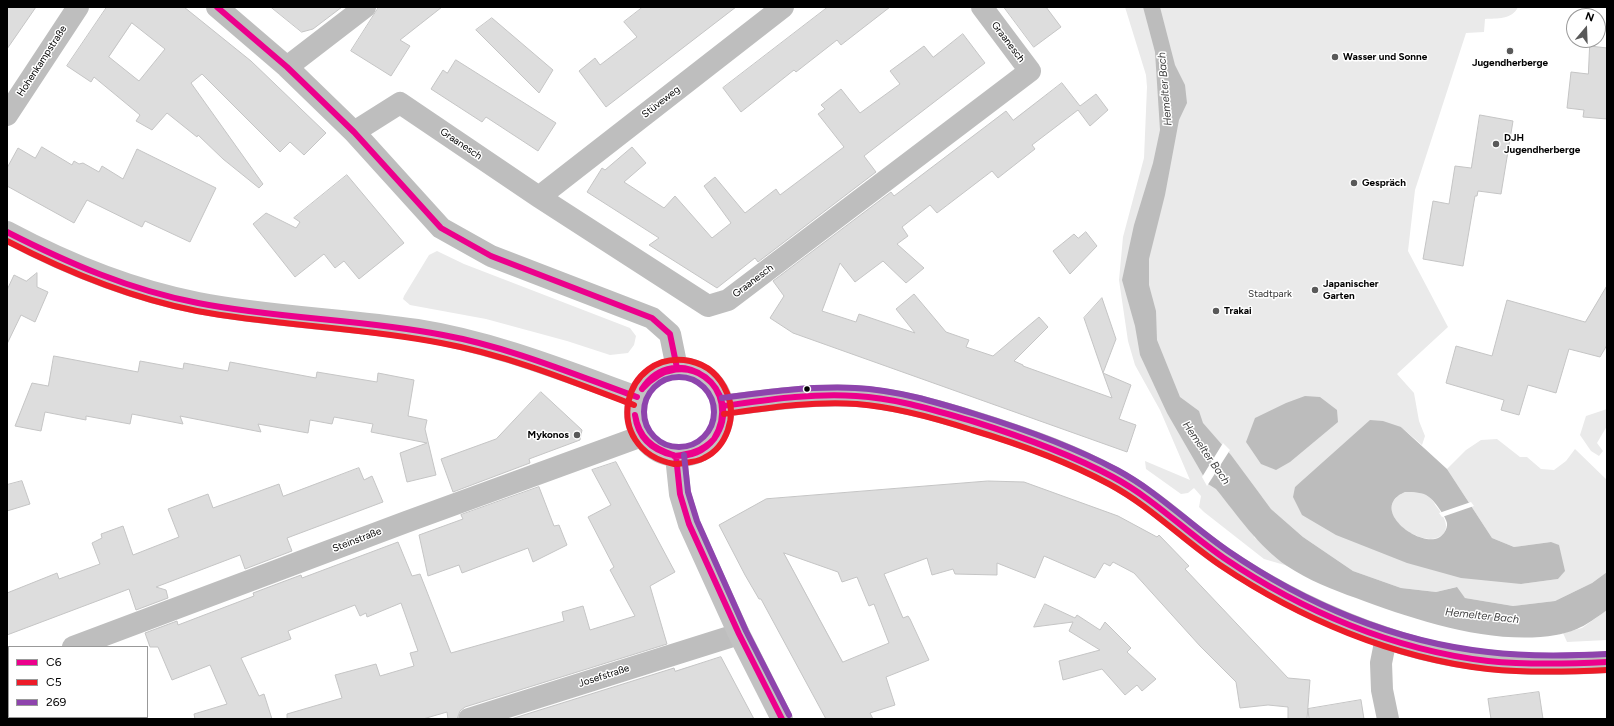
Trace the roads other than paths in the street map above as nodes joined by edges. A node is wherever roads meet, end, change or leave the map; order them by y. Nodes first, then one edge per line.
1 (78, 7) edge
2 (217, 7) edge
3 (365, 7) edge
4 (783, 7) edge
5 (982, 7) edge
6 (287, 67) junction
7 (7, 114) edge
8 (354, 132) junction
9 (539, 198) junction
10 (7, 232) edge
11 (677, 368) junction
12 (637, 397) junction
13 (723, 406) junction
14 (642, 436) junction
15 (676, 456) junction
16 (739, 634) junction
17 (1386, 638) junction
18 (76, 646) edge
19 (1607, 662) edge
20 (469, 719) edge
21 (782, 719) edge
22 (1388, 719) edge

1 - 7 street, Hohenkampstraße
2 - 6 street
3 - 6 street
4 - 9 street, Stüveweg
5 - 9 street, Graanesch
6 - 8 street
8 - 9 street, Graanesch
8 - 11 street
10 - 12 main road
11 - 12 main road
11 - 13 main road
12 - 14 main road
13 - 15 main road
13 - 17 street
14 - 15 main road
14 - 18 street, Steinstraße
15 - 16 main road
16 - 20 street, Josefstraße
16 - 21 main road
17 - 19 street
17 - 22 street

